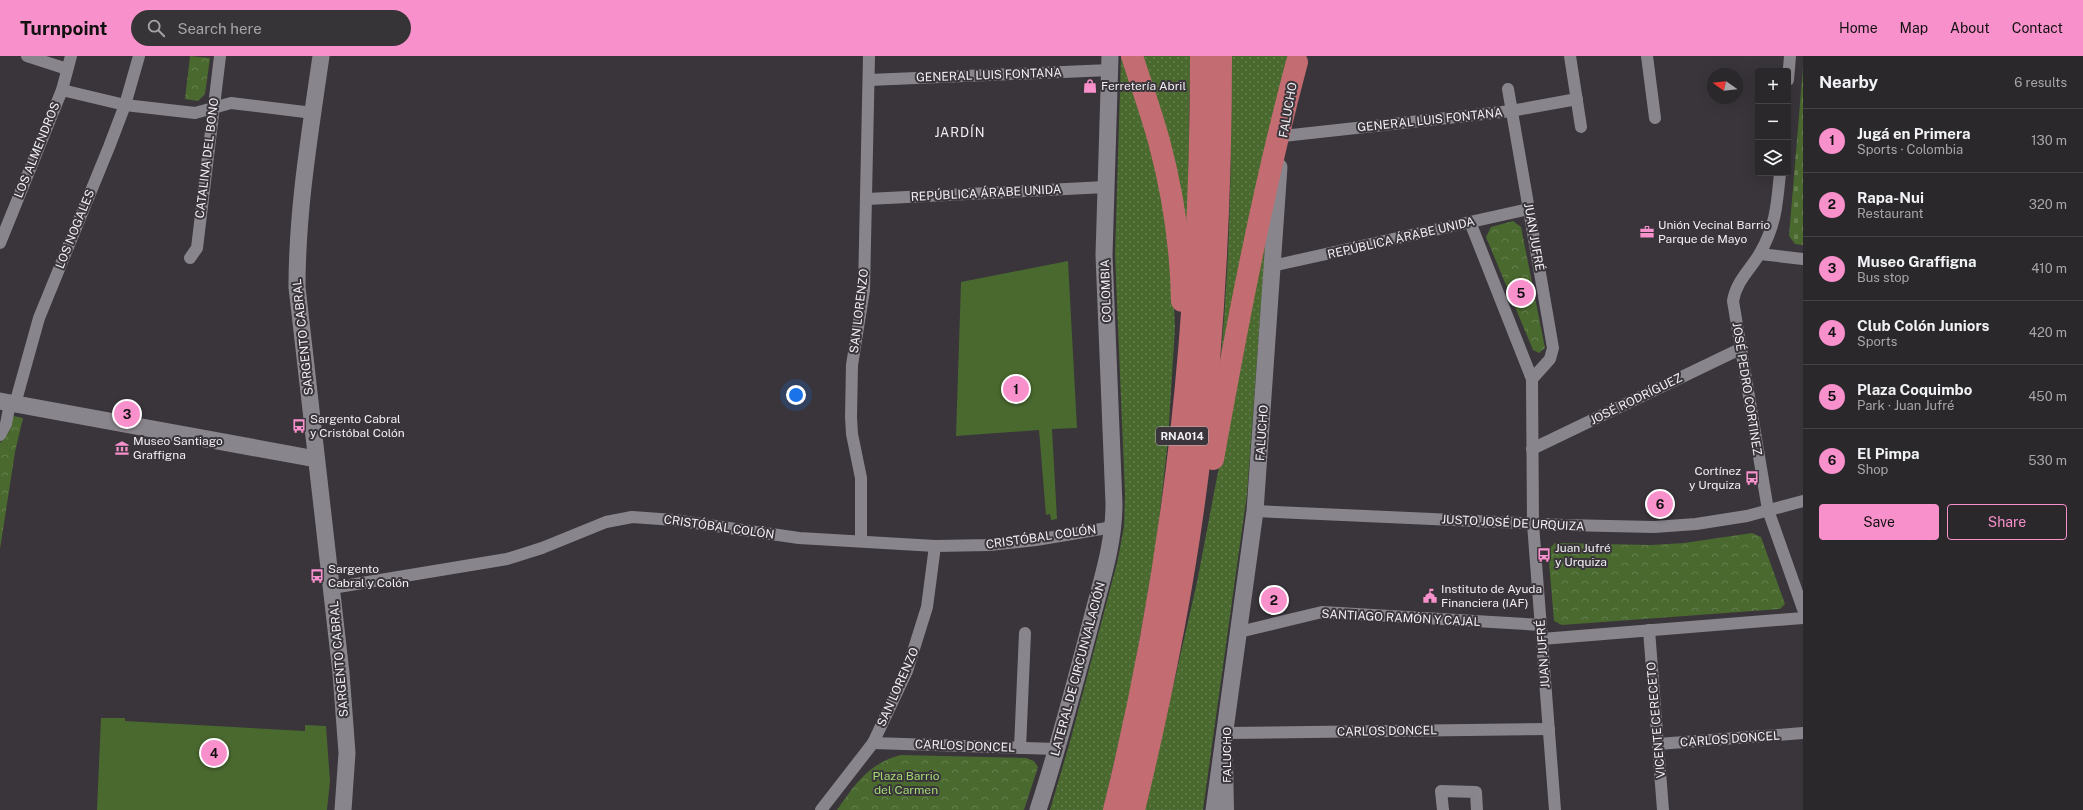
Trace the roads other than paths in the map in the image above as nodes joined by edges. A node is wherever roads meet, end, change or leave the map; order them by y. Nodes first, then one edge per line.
1 (28, 56) edge
2 (71, 56) edge
3 (138, 56) edge
4 (220, 56) edge
5 (320, 56) edge
6 (869, 56) edge
7 (1132, 56) edge
8 (1201, 56) edge
9 (1221, 56) edge
10 (1570, 56) edge
11 (1647, 56) edge
12 (1790, 56) edge
13 (1297, 59) edge
14 (1110, 63) edge
15 (1789, 68) edge
16 (67, 69) junction
17 (869, 80) junction
18 (1508, 89) dead end
19 (62, 90) junction
20 (1576, 99) junction
21 (125, 105) junction
22 (213, 107) junction
23 (1512, 111) junction
24 (313, 113) junction
25 (1656, 118) dead end
26 (1581, 127) dead end
27 (1283, 136) junction
28 (1780, 176) edge
29 (1106, 187) junction
30 (867, 199) junction
31 (1529, 209) junction
32 (1470, 222) junction
33 (0, 243) edge
34 (1760, 254) junction
35 (190, 258) dead end
36 (1803, 259) edge
37 (1272, 266) junction
38 (1740, 349) junction
39 (1532, 379) junction
40 (8, 402) edge
41 (1184, 410) junction
42 (0, 434) edge
43 (1532, 449) junction
44 (316, 459) junction
45 (1803, 501) edge
46 (1768, 510) junction
47 (1255, 511) junction
48 (1533, 524) junction
49 (1114, 527) junction
50 (860, 541) junction
51 (935, 546) junction
52 (332, 588) junction
53 (1803, 609) edge
54 (1803, 618) edge
55 (1541, 625) junction
56 (1649, 630) junction
57 (1239, 632) junction
58 (1025, 633) dead end
59 (1542, 639) junction
60 (1161, 692) junction
61 (1549, 729) junction
62 (1226, 733) junction
63 (1803, 733) edge
64 (873, 743) junction
65 (1658, 744) junction
66 (1020, 748) junction
67 (1057, 749) junction
68 (343, 810) edge
69 (822, 810) edge
70 (1038, 810) edge
71 (1114, 810) edge
72 (1134, 810) edge
73 (1214, 810) edge
74 (1228, 810) edge
75 (1443, 810) edge
76 (1476, 810) edge
77 (1555, 810) edge
78 (1663, 810) edge

1 - 16 street
2 - 16 street, LOS ALMENDROS
3 - 21 street, LOS NOGALES
4 - 22 street, CATALINA DEL BONO
5 - 24 street, SARGENTO CABRAL
6 - 17 street, SAN LORENZO
7 - 41 highway
8 - 41 highway, RNA014
9 - 60 highway, RNA014
10 - 20 street
11 - 25 street
12 - 15 street
13 - 27 street, FALUCHO
13 - 60 highway
14 - 17 street, GENERAL LUIS FONTANA
14 - 29 street, COLOMBIA
16 - 19 street, LOS ALMENDROS
17 - 30 street, SAN LORENZO
18 - 23 street, JUAN JUFRÉ
19 - 21 street
19 - 33 street, LOS ALMENDROS
20 - 23 street, GENERAL LUIS FONTANA
20 - 26 street
21 - 22 street
21 - 40 street, LOS NOGALES
22 - 24 street
22 - 35 street, CATALINA DEL BONO
23 - 27 street, GENERAL LUIS FONTANA
23 - 31 street, JUAN JUFRÉ
24 - 44 street, SARGENTO CABRAL
27 - 37 street, FALUCHO
28 - 34 street, JOSÉ PEDRO CORTINEZ
29 - 30 street, REPÚBLICA ÁRABE UNIDA
29 - 49 street, COLOMBIA
30 - 50 street, SAN LORENZO
31 - 32 street, REPÚBLICA ÁRABE UNIDA
31 - 39 street, JUAN JUFRÉ
32 - 37 street, REPÚBLICA ÁRABE UNIDA
32 - 39 street, JUAN JUFRÉ
34 - 36 street
34 - 38 street, JOSÉ PEDRO CORTINEZ
37 - 47 street, FALUCHO
38 - 43 street, JOSÉ RODRÍGUEZ
38 - 46 street, JOSÉ PEDRO CORTINEZ
39 - 43 street, JUAN JUFRÉ
40 - 42 street, LOS NOGALES
40 - 44 street
41 - 71 highway, RNA014
43 - 48 street, JUAN JUFRÉ
44 - 52 street, SARGENTO CABRAL
45 - 46 street, JUSTO JOSÉ DE URQUIZA
46 - 48 street, JUSTO JOSÉ DE URQUIZA
46 - 53 street, JOSÉ PEDRO CORTINEZ
47 - 48 street, JUSTO JOSÉ DE URQUIZA
47 - 57 street, FALUCHO
48 - 55 street, JUAN JUFRÉ
49 - 51 street, CRISTÓBAL COLÓN
49 - 67 street, LATERAL DE CIRCUNVALACIÓN
50 - 51 street, CRISTÓBAL COLÓN
50 - 52 street, CRISTÓBAL COLÓN
51 - 64 street, SAN LORENZO
52 - 68 street, SARGENTO CABRAL
54 - 56 street
55 - 57 street, SANTIAGO RAMÓN Y CAJAL
55 - 59 street, JUAN JUFRÉ
56 - 59 street
56 - 65 street, VICENTE CERECETO
57 - 62 street, FALUCHO
58 - 66 street
59 - 61 street, JUAN JUFRÉ
60 - 72 highway, RNA014
61 - 62 street, CARLOS DONCEL
61 - 77 street, JUAN JUFRÉ
62 - 73 street
62 - 74 street, FALUCHO
63 - 65 street, CARLOS DONCEL
64 - 66 street, CARLOS DONCEL
64 - 69 street, SAN LORENZO
65 - 78 street, VICENTE CERECETO
66 - 67 street, CARLOS DONCEL
67 - 70 street, LATERAL DE CIRCUNVALACIÓN
75 - 76 street

